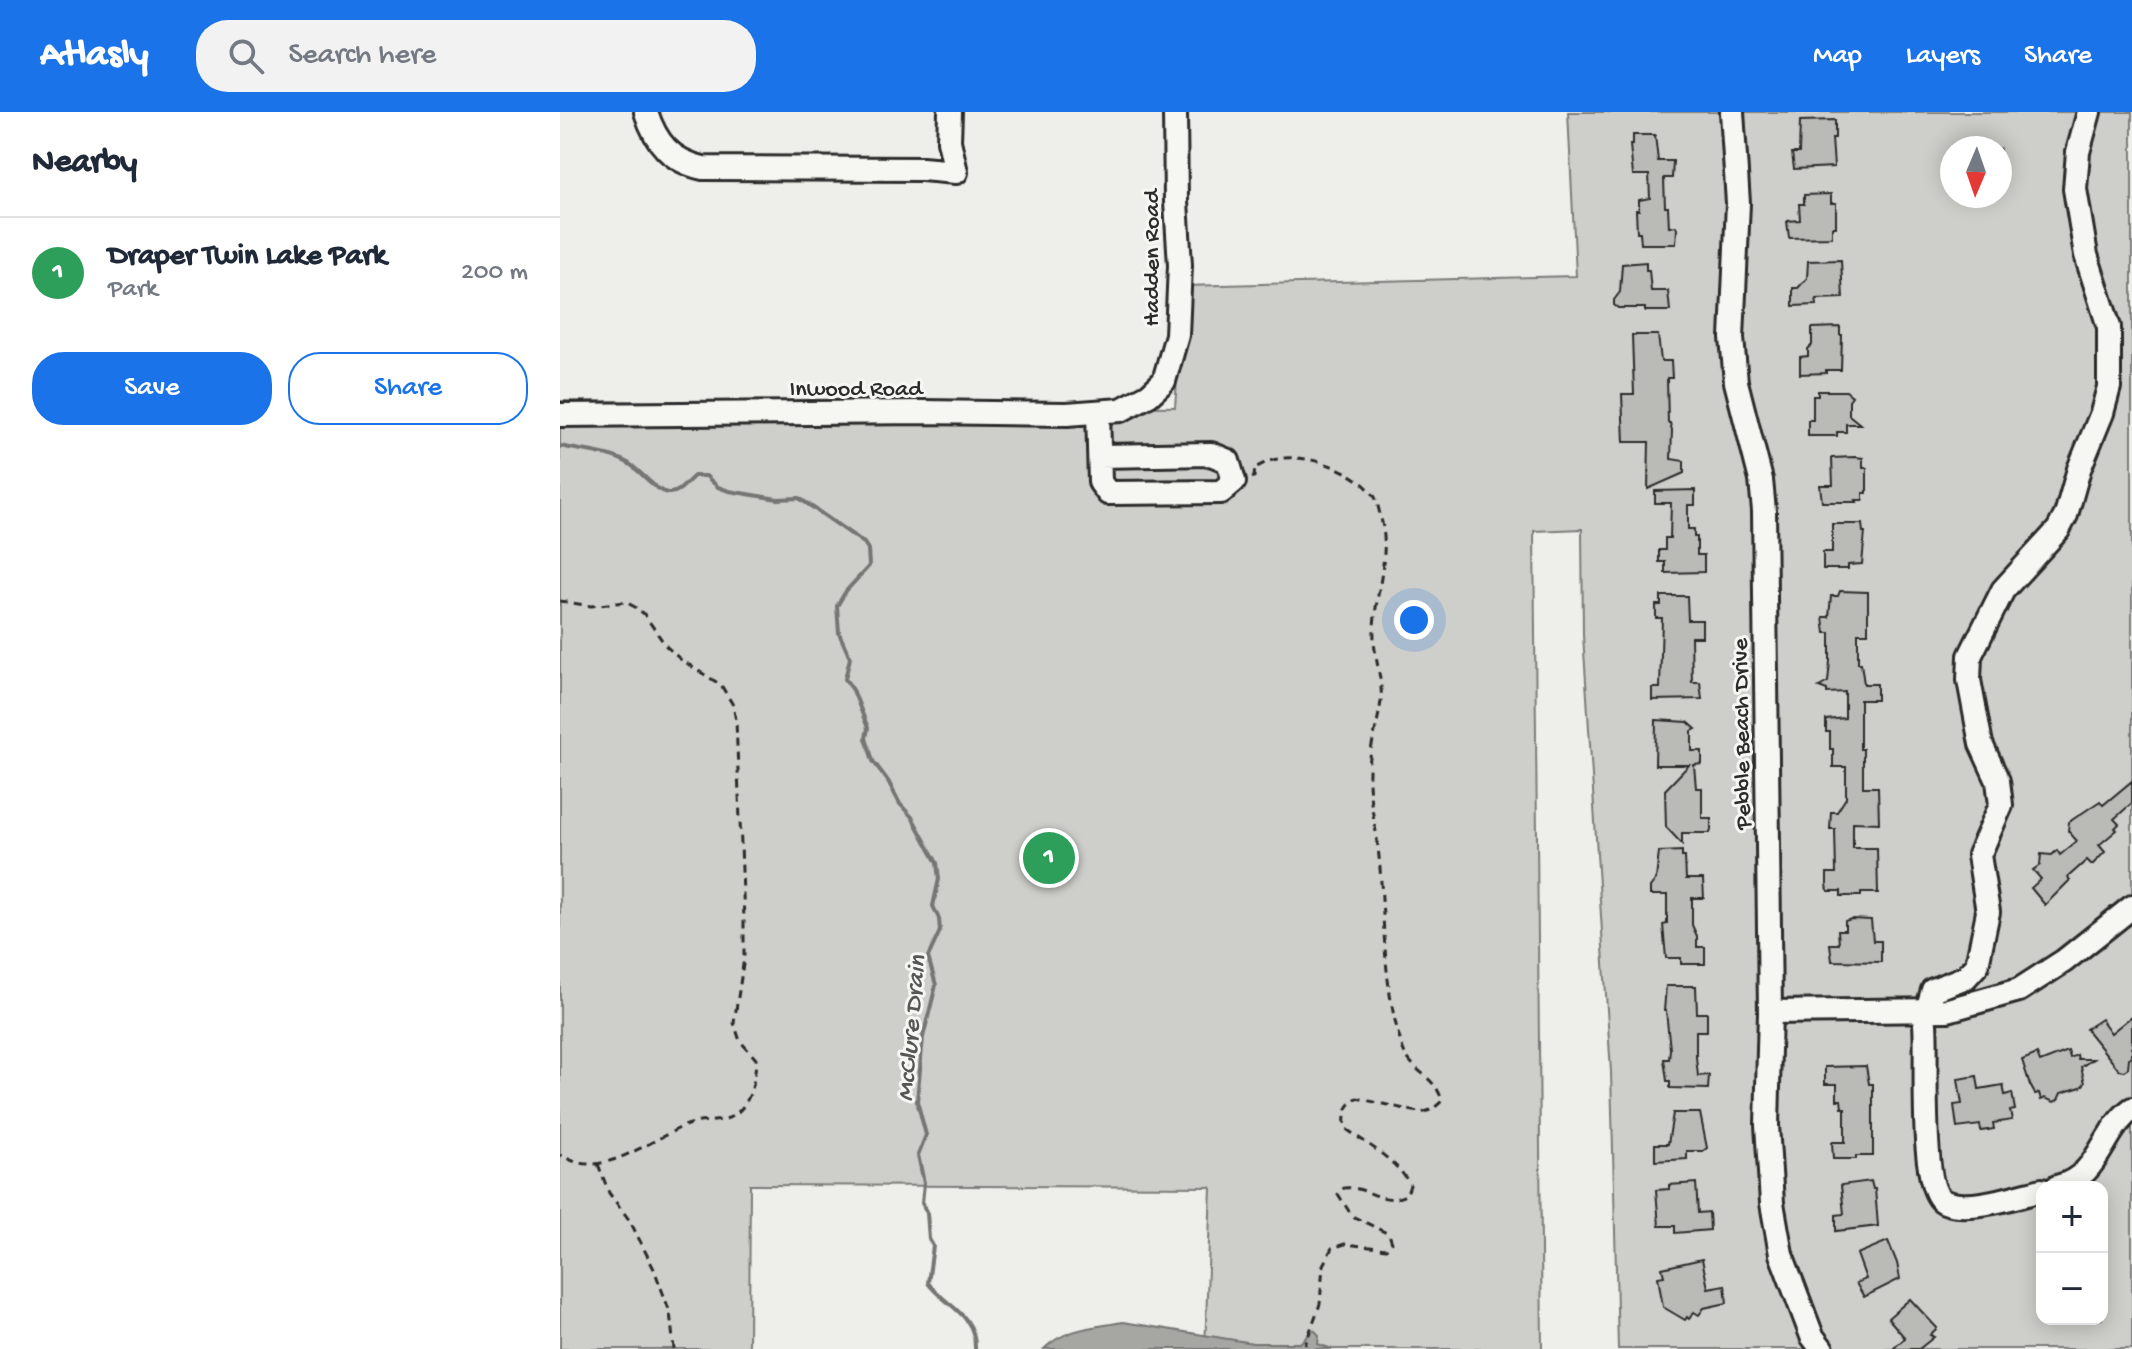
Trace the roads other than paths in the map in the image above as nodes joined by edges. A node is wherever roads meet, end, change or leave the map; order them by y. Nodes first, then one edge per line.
1 (646, 112) edge
2 (950, 112) edge
3 (1175, 112) edge
4 (1732, 112) edge
5 (2089, 112) edge
6 (1149, 395) joint
7 (1098, 412) junction
8 (560, 415) edge
9 (1100, 456) junction
10 (2132, 907) edge
11 (1770, 1012) junction
12 (2132, 1109) edge
13 (2075, 1181) edge
14 (2036, 1191) edge
15 (1822, 1349) edge

1 - 2 street
3 - 6 street, Hadden Road
4 - 11 street, Pebble Beach Drive
5 - 14 street
6 - 7 street, Inwood Road
7 - 8 street, Inwood Road
7 - 9 street
9 - 9 street
10 - 11 street
11 - 15 street, Pebble Beach Drive
12 - 13 street

